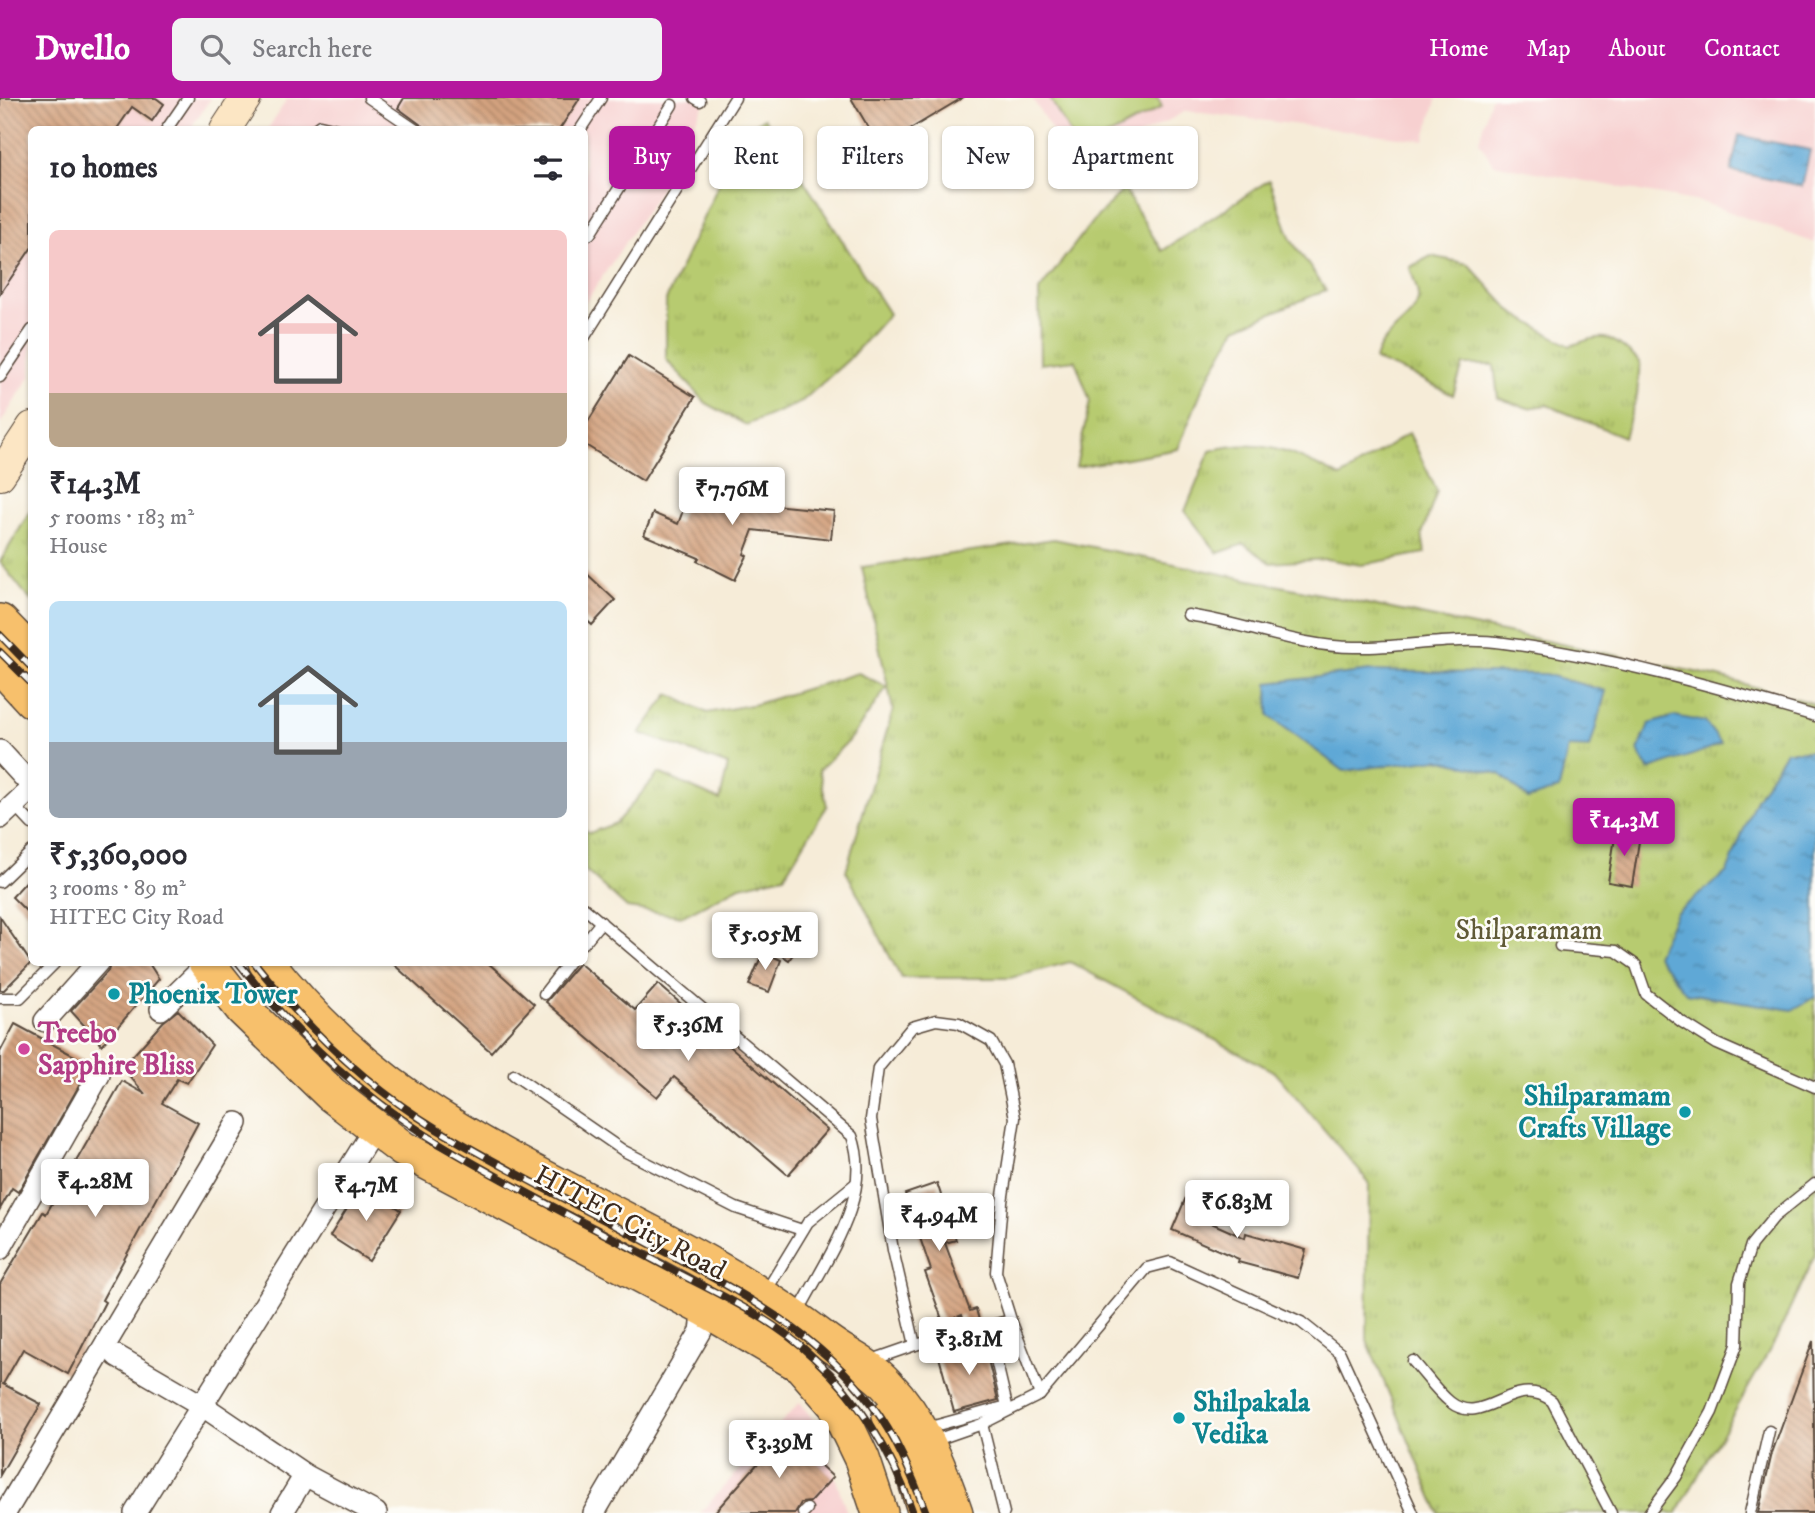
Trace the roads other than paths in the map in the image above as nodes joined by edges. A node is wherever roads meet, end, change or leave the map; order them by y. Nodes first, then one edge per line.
1 (188, 98) edge
2 (246, 98) edge
3 (369, 98) edge
4 (601, 98) edge
5 (735, 98) edge
6 (672, 105) dead end
7 (169, 126) edge
8 (228, 126) edge
9 (410, 126) edge
10 (583, 126) edge
11 (588, 235) edge
12 (588, 332) edge
13 (28, 336) edge
14 (0, 377) edge
15 (28, 433) edge
16 (0, 475) edge
17 (1188, 614) dead end
18 (0, 622) edge
19 (28, 651) edge
20 (0, 665) edge
21 (28, 696) edge
22 (1815, 716) edge
23 (0, 751) edge
24 (28, 782) edge
25 (28, 791) edge
26 (7, 811) edge
27 (28, 822) edge
28 (28, 855) edge
29 (0, 883) edge
30 (588, 911) edge
31 (601, 922) junction
32 (588, 938) edge
33 (1560, 946) dead end
34 (52, 966) edge
35 (95, 966) edge
36 (204, 966) edge
37 (209, 966) edge
38 (270, 966) edge
39 (566, 966) edge
40 (544, 994) dead end
41 (0, 998) edge
42 (161, 1009) dead end
43 (51, 1019) dead end
44 (99, 1075) dead end
45 (514, 1075) dead end
46 (1815, 1087) edge
47 (237, 1123) dead end
48 (373, 1124) junction
49 (855, 1184) junction
50 (1815, 1184) edge
51 (802, 1230) junction
52 (0, 1249) edge
53 (763, 1296) junction
54 (704, 1308) junction
55 (796, 1316) junction
56 (1011, 1321) junction
57 (988, 1326) junction
58 (915, 1345) junction
59 (812, 1352) junction
60 (117, 1356) dead end
61 (1413, 1361) dead end
62 (863, 1363) junction
63 (1040, 1395) junction
64 (204, 1406) junction
65 (982, 1424) junction
66 (1769, 1431) dead end
67 (918, 1440) junction
68 (305, 1475) junction
69 (5, 1513) edge
70 (135, 1513) edge
71 (282, 1513) edge
72 (376, 1513) edge
73 (594, 1513) edge
74 (880, 1513) edge
75 (903, 1513) edge
76 (926, 1513) edge
77 (956, 1513) edge
78 (1004, 1513) edge
79 (1413, 1513) edge
80 (1611, 1513) edge
81 (1649, 1513) edge
82 (1750, 1513) edge

1 - 7 lane
2 - 8 street
3 - 9 lane
4 - 10 lane
5 - 12 lane
6 - 11 lane
13 - 14 lane
15 - 16 street
17 - 22 lane
18 - 19 main road
20 - 21 main road
23 - 24 street
25 - 26 street
26 - 27 lane
28 - 29 lane
30 - 31 lane
31 - 32 lane
31 - 49 lane
33 - 46 lane
34 - 41 lane
35 - 43 street
36 - 42 street
37 - 48 main road, HITEC City Road
38 - 53 main road, HITEC City Road
39 - 40 lane
44 - 52 street
45 - 51 lane
47 - 69 street
48 - 54 main road, HITEC City Road
48 - 64 street
49 - 51 lane
49 - 55 lane
50 - 81 lane
51 - 53 lane
53 - 55 main road, HITEC City Road
54 - 59 main road, HITEC City Road
54 - 73 street
55 - 59 main road, HITEC City Road
56 - 57 lane
56 - 58 lane
56 - 63 lane
57 - 58 lane
57 - 67 lane
58 - 62 lane
59 - 62 main road, HITEC City Road
59 - 67 main road
59 - 74 main road, HITEC City Road
59 - 75 main road
60 - 64 street
61 - 80 lane
62 - 67 main road, HITEC City Road
63 - 65 lane
63 - 79 lane
64 - 68 street
64 - 70 street
65 - 67 lane
65 - 78 lane
66 - 82 lane
67 - 76 main road
67 - 77 main road, HITEC City Road
68 - 71 street
68 - 72 street

